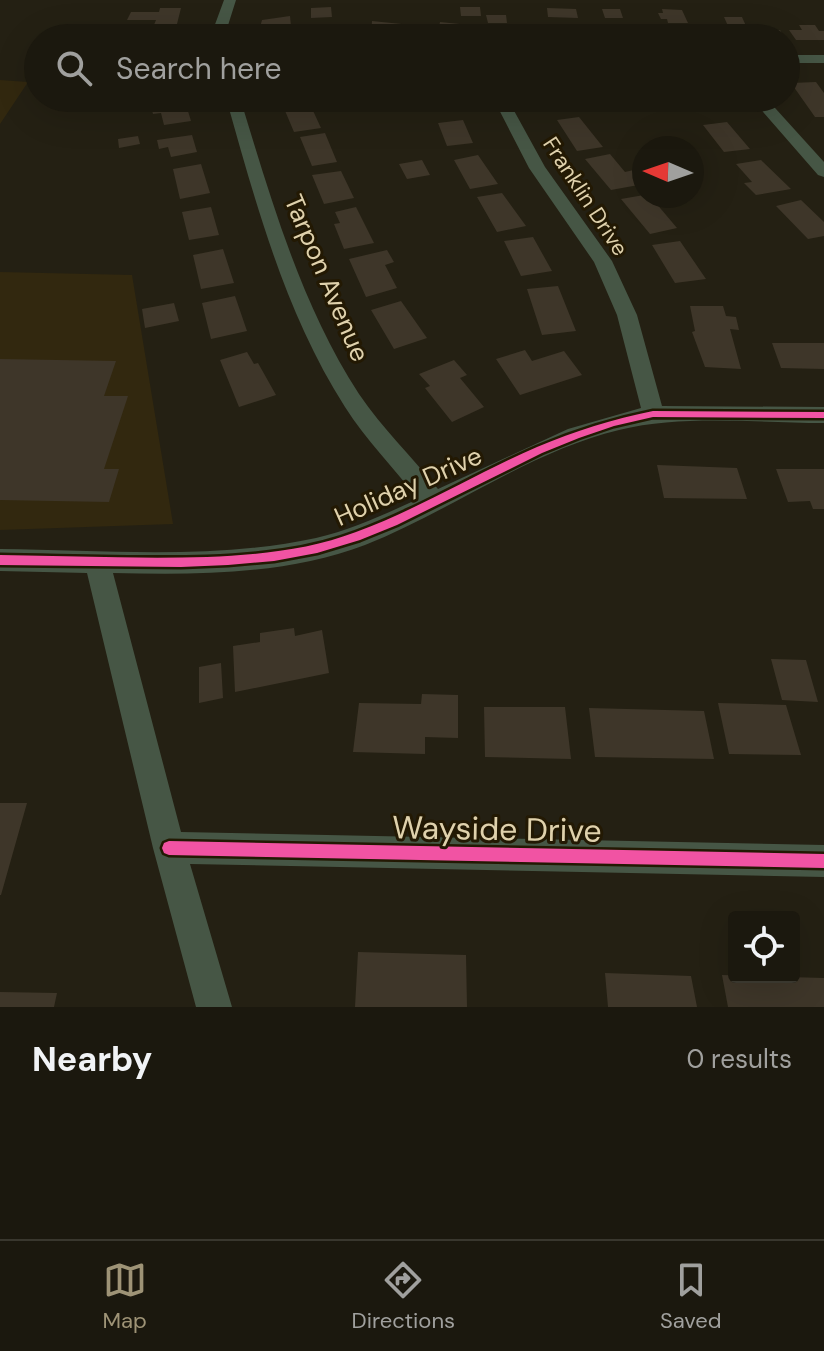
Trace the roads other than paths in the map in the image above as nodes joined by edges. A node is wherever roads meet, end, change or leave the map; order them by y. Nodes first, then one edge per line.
1 (230, 0) edge
2 (222, 24) edge
3 (800, 59) edge
4 (824, 59) edge
5 (238, 112) edge
6 (507, 112) edge
7 (770, 112) edge
8 (824, 172) edge
9 (653, 414) junction
10 (824, 415) edge
11 (433, 500) junction
12 (0, 560) edge
13 (97, 560) junction
14 (169, 848) junction
15 (824, 861) edge
16 (214, 1007) edge

1 - 2 street
3 - 4 street
5 - 11 street, Tarpon Avenue
6 - 9 street, Franklin Drive
7 - 8 street
9 - 10 street, Holiday Drive
9 - 11 street, Holiday Drive
11 - 13 street, Holiday Drive
12 - 13 street, Holiday Drive
13 - 14 street
14 - 15 street, Wayside Drive
14 - 16 street

